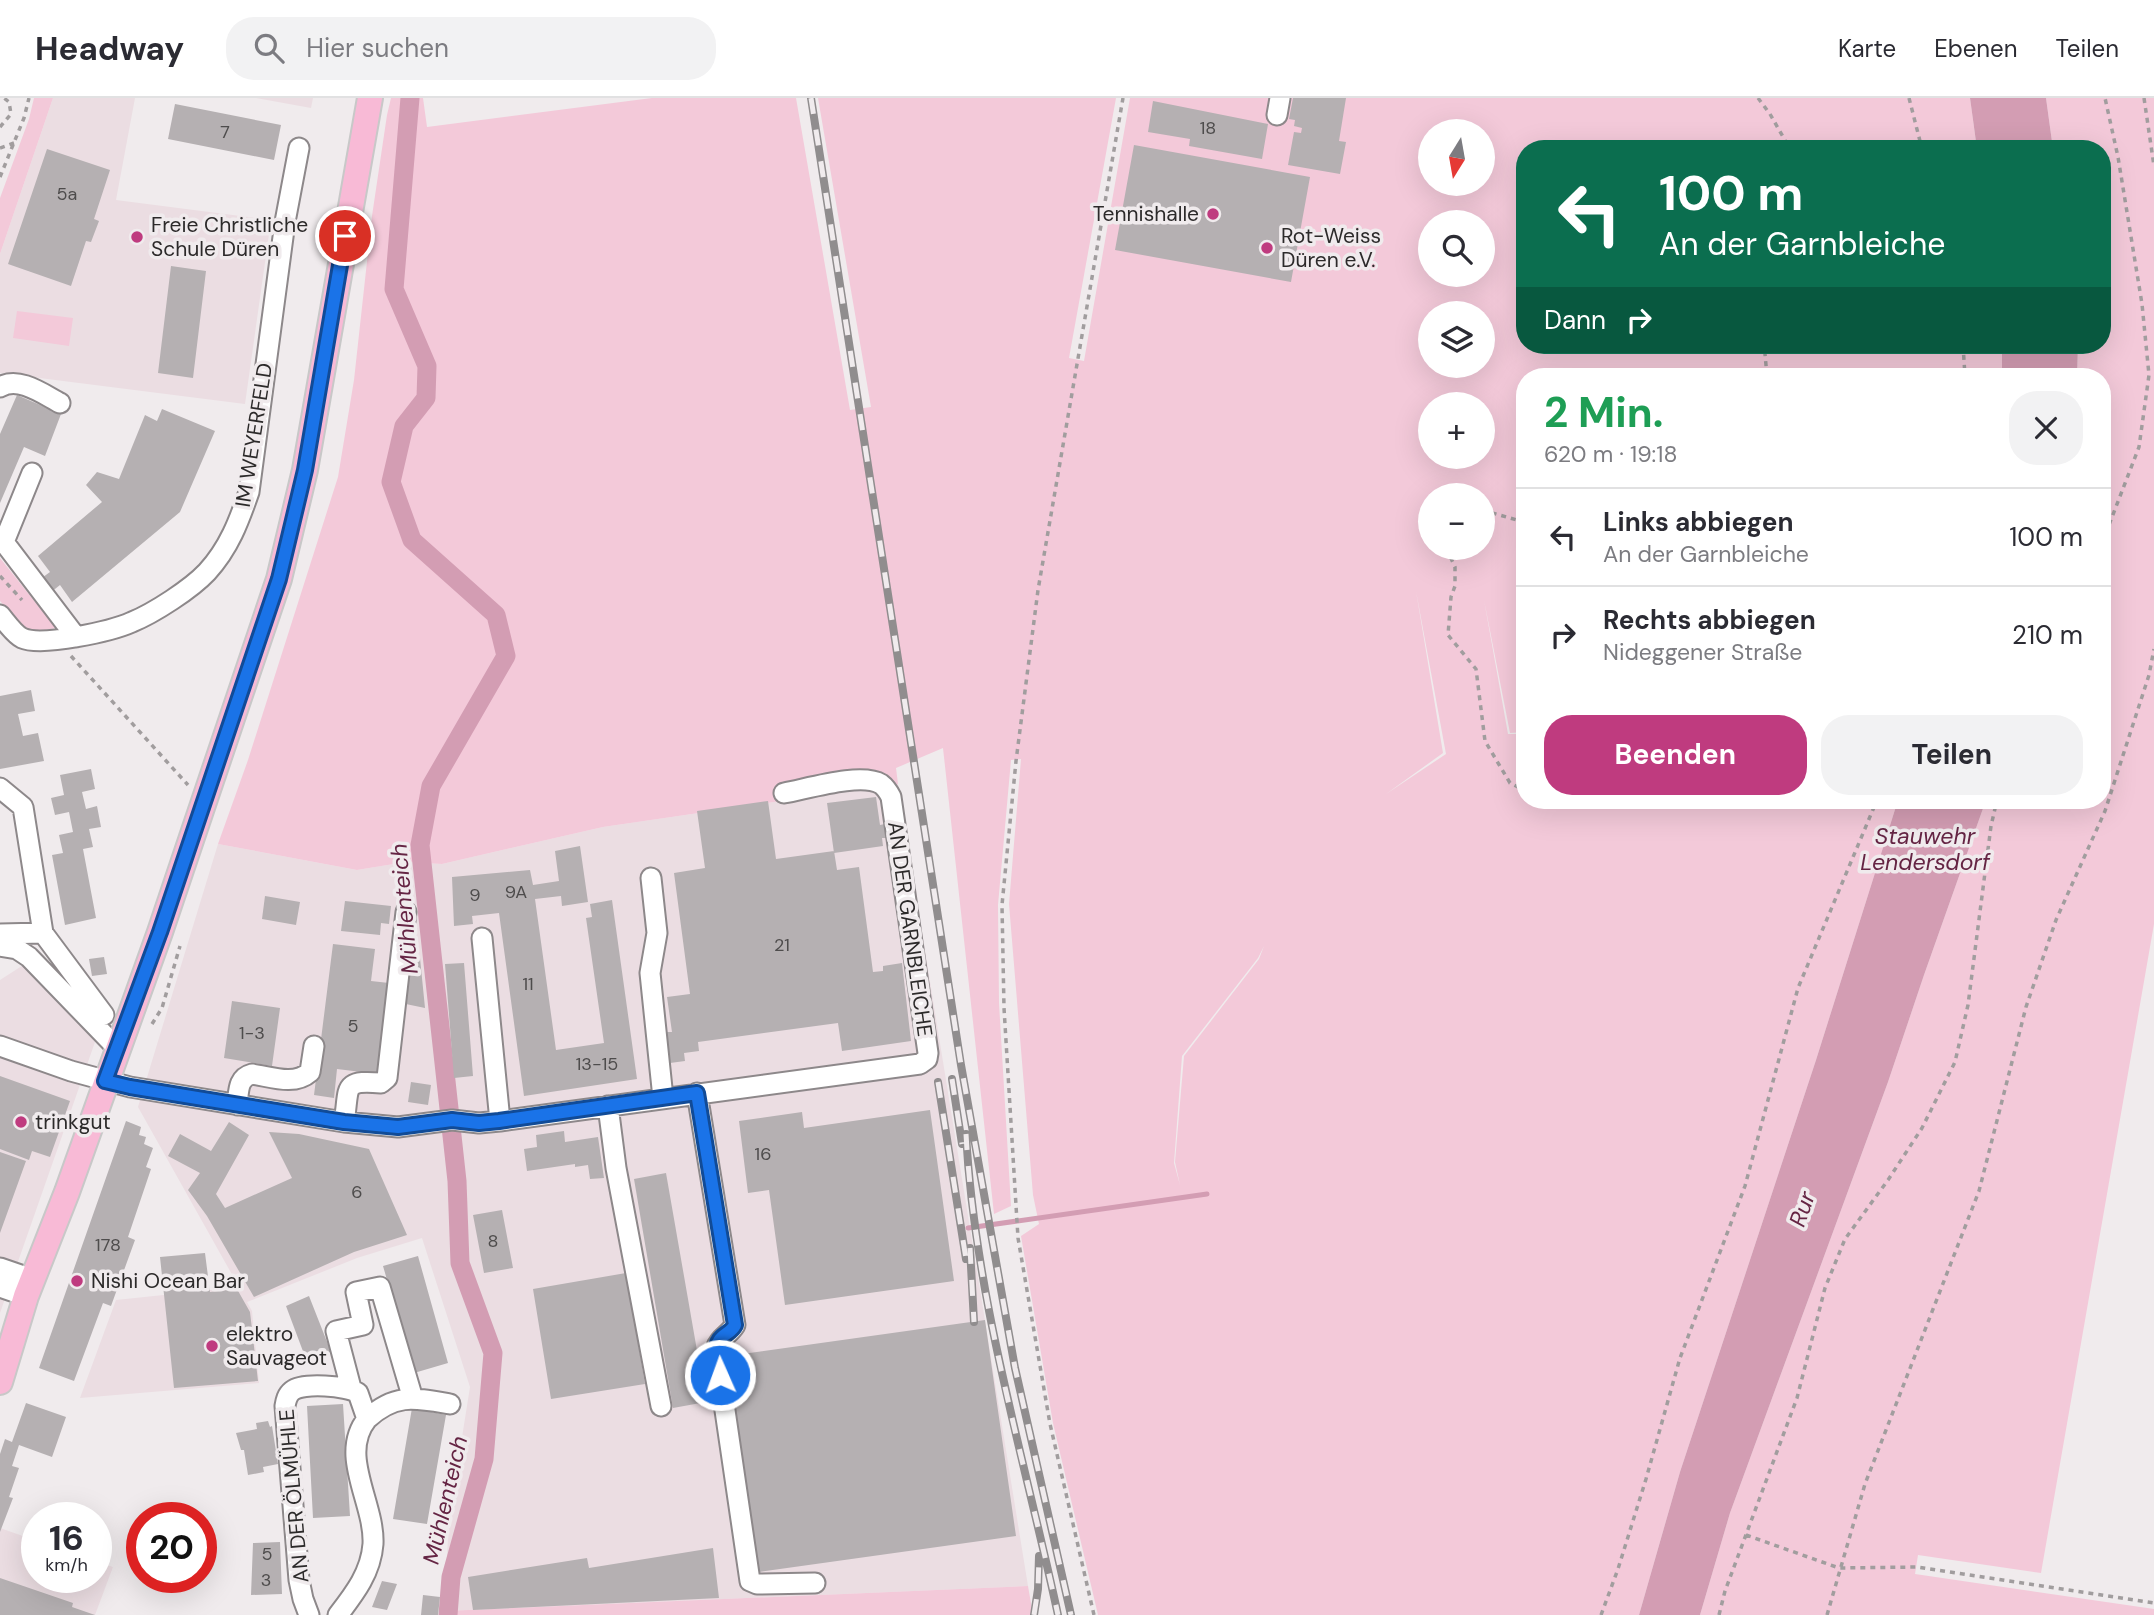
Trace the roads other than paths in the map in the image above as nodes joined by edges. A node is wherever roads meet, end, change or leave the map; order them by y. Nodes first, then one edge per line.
1 (370, 98) edge
2 (299, 148) dead end
3 (0, 387) edge
4 (60, 403) dead end
5 (32, 473) dead end
6 (2, 540) edge
7 (0, 615) edge
8 (66, 638) junction
9 (0, 788) edge
10 (784, 793) dead end
11 (651, 878) dead end
12 (406, 912) dead end
13 (43, 933) junction
14 (0, 934) edge
15 (482, 938) dead end
16 (0, 946) edge
17 (104, 1015) dead end
18 (0, 1046) edge
19 (314, 1046) dead end
20 (117, 1048) junction
21 (105, 1081) junction
22 (697, 1093) junction
23 (663, 1098) junction
24 (237, 1105) junction
25 (608, 1106) junction
26 (499, 1121) junction
27 (344, 1122) junction
28 (0, 1268) edge
29 (0, 1287) edge
30 (29, 1288) junction
31 (0, 1382) edge
32 (351, 1388) junction
33 (413, 1399) junction
34 (450, 1404) dead end
35 (661, 1406) dead end
36 (366, 1419) junction
37 (815, 1583) dead end
38 (309, 1615) edge
39 (338, 1615) edge

1 - 20 main road
2 - 8 street, IM WEYERFELD
3 - 4 street
5 - 6 street
6 - 8 street
7 - 8 street, IM WEYERFELD
9 - 13 street
10 - 22 street, AN DER GARNBLEICHE
11 - 23 street
12 - 27 street
13 - 14 street
13 - 17 street
15 - 26 street
16 - 20 street
18 - 21 street, AN DER GARNBLEICHE
19 - 24 street
20 - 21 main road
21 - 24 street, AN DER GARNBLEICHE
21 - 30 main road
22 - 23 street, AN DER GARNBLEICHE
22 - 37 street
23 - 25 street, AN DER GARNBLEICHE
24 - 27 street, AN DER GARNBLEICHE
25 - 26 street, AN DER GARNBLEICHE
25 - 35 street
26 - 27 street, AN DER GARNBLEICHE
28 - 30 street
29 - 30 street
30 - 31 main road
32 - 33 street
32 - 36 street
32 - 38 street, AN DER ÖLMÜHLE
33 - 34 street
33 - 36 street
36 - 39 street

